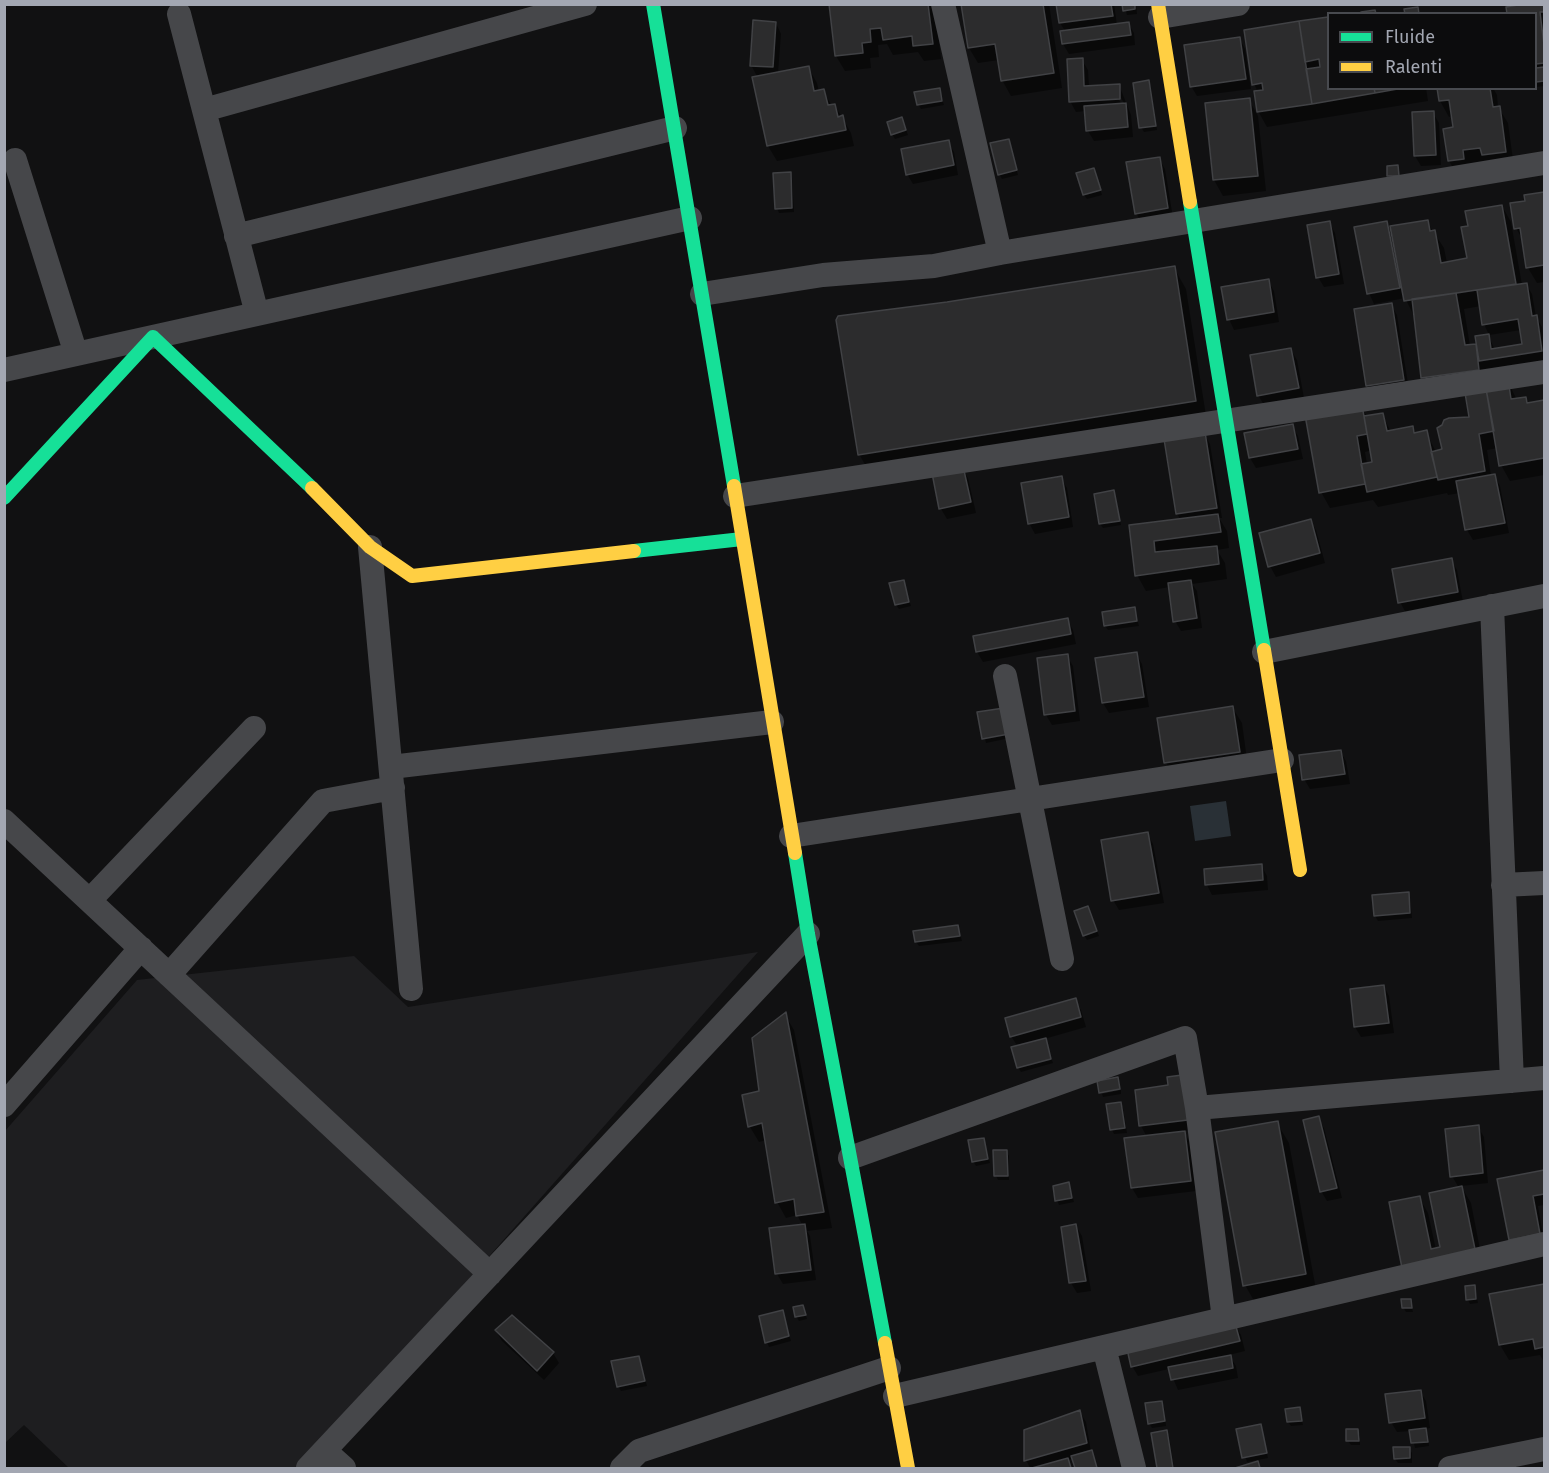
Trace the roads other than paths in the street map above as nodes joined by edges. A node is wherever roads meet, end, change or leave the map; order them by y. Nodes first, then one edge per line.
1 (585, 4) edge
2 (653, 4) edge
3 (943, 4) edge
4 (1238, 4) edge
5 (1159, 11) edge
6 (179, 14) dead end
7 (204, 110) junction
8 (675, 128) junction
9 (15, 160) dead end
10 (1545, 163) edge
11 (690, 218) junction
12 (1194, 222) junction
13 (236, 236) junction
14 (1000, 253) junction
15 (702, 294) junction
16 (257, 314) junction
17 (153, 337) junction
18 (76, 354) junction
19 (4, 370) edge
20 (1545, 372) edge
21 (1226, 421) junction
22 (735, 496) junction
23 (4, 498) edge
24 (742, 539) junction
25 (370, 547) junction
26 (1545, 596) edge
27 (1492, 606) junction
28 (1264, 652) junction
29 (1005, 676) dead end
30 (772, 722) junction
31 (254, 728) dead end
32 (1282, 760) junction
33 (392, 778) junction
34 (1030, 799) junction
35 (4, 821) edge
36 (791, 836) junction
37 (1300, 870) dead end
38 (1545, 883) edge
39 (1503, 885) junction
40 (90, 900) junction
41 (808, 934) junction
42 (141, 948) junction
43 (1062, 959) dead end
44 (170, 975) junction
45 (411, 989) dead end
46 (1545, 1078) edge
47 (1512, 1081) junction
48 (4, 1105) edge
49 (1197, 1108) junction
50 (850, 1158) junction
51 (1545, 1244) edge
52 (490, 1274) junction
53 (1224, 1319) junction
54 (1104, 1347) junction
55 (889, 1368) junction
56 (894, 1396) junction
57 (1545, 1449) edge
58 (325, 1451) junction
59 (308, 1468) edge
60 (344, 1468) edge
61 (622, 1468) edge
62 (908, 1468) edge
63 (1134, 1468) edge
64 (1450, 1468) edge

1 - 7 street
2 - 8 street
3 - 14 street
4 - 5 street
5 - 12 street
6 - 7 street
7 - 13 street
8 - 11 street
8 - 13 street
9 - 18 street
10 - 12 street
11 - 15 street
11 - 16 street
12 - 14 street
12 - 21 street
13 - 16 street
14 - 15 street
15 - 22 street
16 - 17 street
17 - 18 street
17 - 23 street
17 - 25 street
18 - 19 street
20 - 21 street
21 - 22 street
21 - 28 street
22 - 24 street
24 - 25 street
24 - 30 street
25 - 33 street
26 - 27 street
27 - 28 street
27 - 39 street
28 - 32 street
29 - 34 street
30 - 33 street
30 - 36 street
31 - 40 street
32 - 34 street
32 - 37 street
33 - 44 street
33 - 45 street
34 - 36 street
34 - 43 street
35 - 40 street
36 - 41 street
38 - 39 street
39 - 47 street
40 - 42 street
41 - 50 street
41 - 52 street
42 - 44 street
42 - 48 street
44 - 52 street
46 - 47 street
47 - 49 street
49 - 50 street
49 - 53 street
50 - 55 street
51 - 53 street
52 - 58 street
53 - 54 street
54 - 56 street
54 - 63 street
55 - 56 street
55 - 61 street
56 - 62 street
57 - 64 street
58 - 59 street
58 - 60 street

